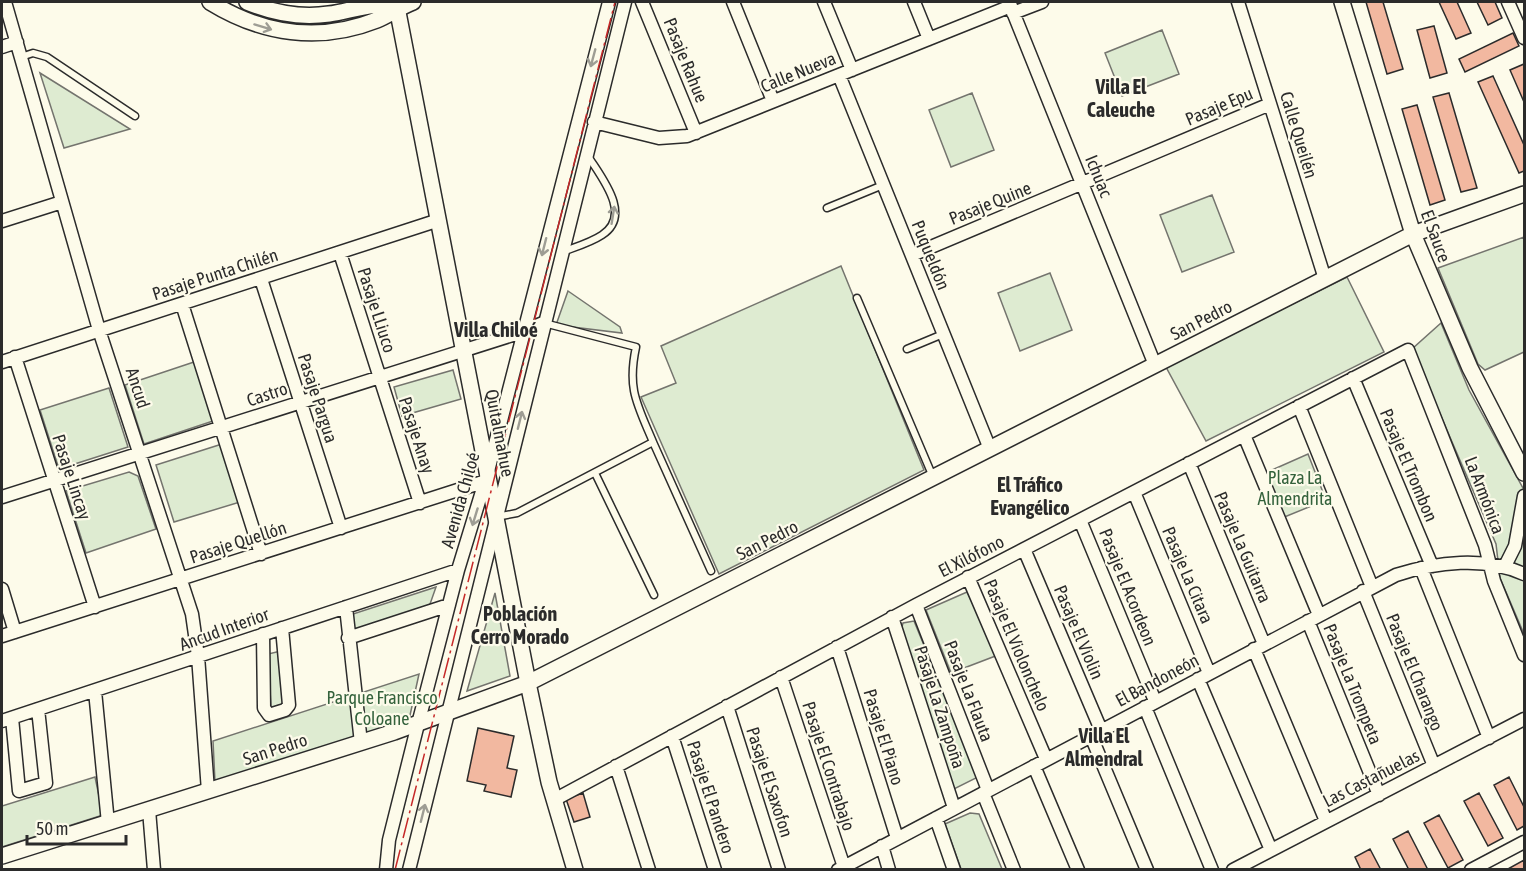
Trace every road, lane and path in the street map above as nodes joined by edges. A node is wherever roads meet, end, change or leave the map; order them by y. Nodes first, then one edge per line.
1 (5, 2) edge
2 (210, 2) edge
3 (247, 2) edge
4 (413, 2) edge
5 (609, 2) edge
6 (624, 2) edge
7 (642, 2) edge
8 (733, 2) edge
9 (824, 2) edge
10 (914, 2) edge
11 (1042, 2) edge
12 (1238, 2) edge
13 (1342, 2) edge
14 (1508, 2) edge
15 (397, 5) edge
16 (1011, 7) edge
17 (1521, 20) edge
18 (1524, 38) edge
19 (929, 39) junction
20 (17, 42) junction
21 (2, 47) edge
22 (21, 57) junction
23 (852, 70) junction
24 (839, 75) junction
25 (774, 101) junction
26 (1270, 104) junction
27 (135, 116) dead end
28 (594, 122) junction
29 (696, 133) junction
30 (586, 153) junction
31 (1083, 184) junction
32 (883, 185) junction
33 (1524, 194) edge
34 (62, 201) junction
35 (827, 208) dead end
36 (439, 220) junction
37 (2, 221) edge
38 (1413, 234) junction
39 (561, 252) junction
40 (340, 253) junction
41 (912, 255) junction
42 (261, 279) junction
43 (1325, 279) junction
44 (857, 298) dead end
45 (182, 304) junction
46 (543, 323) junction
47 (99, 330) junction
48 (522, 332) junction
49 (943, 333) junction
50 (907, 349) dead end
51 (1408, 350) joint
52 (464, 351) junction
53 (15, 357) junction
54 (2, 362) edge
55 (1155, 365) junction
56 (380, 377) junction
57 (1353, 378) junction
58 (300, 402) junction
59 (1299, 406) junction
60 (221, 428) junction
61 (1244, 435) junction
62 (653, 442) junction
63 (990, 449) junction
64 (140, 453) junction
65 (1189, 463) junction
66 (1524, 472) edge
67 (595, 473) junction
68 (487, 478) junction
69 (933, 478) junction
70 (54, 481) junction
71 (1134, 492) junction
72 (1524, 496) edge
73 (2, 498) edge
74 (420, 503) junction
75 (496, 517) junction
76 (1080, 520) junction
77 (341, 528) junction
78 (1024, 549) junction
79 (261, 554) junction
80 (1490, 564) junction
81 (1505, 566) junction
82 (1427, 567) junction
83 (458, 570) junction
84 (711, 571) dead end
85 (1524, 574) edge
86 (968, 578) junction
87 (181, 579) junction
88 (2, 589) edge
89 (1368, 589) junction
90 (654, 595) dead end
91 (449, 605) junction
92 (916, 605) junction
93 (95, 607) junction
94 (346, 607) junction
95 (892, 617) junction
96 (1313, 618) junction
97 (282, 628) junction
98 (15, 632) junction
99 (263, 634) junction
100 (2, 636) edge
101 (348, 638) junction
102 (1259, 646) junction
103 (837, 647) junction
104 (1524, 655) edge
105 (198, 656) junction
106 (1209, 673) junction
107 (781, 677) junction
108 (1198, 679) junction
109 (528, 683) junction
110 (95, 691) junction
111 (1150, 704) junction
112 (728, 706) junction
113 (39, 710) junction
114 (448, 712) junction
115 (1524, 719) edge
116 (7, 720) edge
117 (418, 724) junction
118 (1096, 733) junction
119 (672, 736) junction
120 (1489, 738) junction
121 (361, 742) junction
122 (1047, 759) junction
123 (616, 766) junction
124 (1034, 766) junction
125 (1434, 766) junction
126 (208, 791) junction
127 (986, 791) junction
128 (1379, 795) junction
129 (554, 800) junction
130 (954, 808) junction
131 (149, 810) junction
132 (936, 818) junction
133 (1326, 822) junction
134 (108, 823) junction
135 (897, 838) junction
136 (1524, 842) edge
137 (882, 846) junction
138 (1270, 850) junction
139 (2, 856) edge
140 (385, 867) edge
141 (841, 868) edge
142 (154, 870) edge
143 (409, 870) edge
144 (575, 870) edge
145 (649, 870) edge
146 (715, 870) edge
147 (779, 870) edge
148 (889, 870) edge
149 (954, 870) edge
150 (1014, 870) edge
151 (1078, 870) edge
152 (1147, 870) edge
153 (1212, 870) edge
154 (1233, 870) edge
155 (1471, 870) edge

1 - 20 street, Ancud
2 -> 15 street
3 - 15 street
4 - 15 street
5 -> 48 street, Avenida Chiloé
6 - 28 street, Avenida Chiloé
7 - 29 street, Pasaje Rahue
8 - 25 street
9 - 23 street
10 - 19 street
11 - 16 street, Calle Nueva
12 - 26 street, Calle Queilén
13 - 38 street, El Sauce
14 - 17 street
15 - 36 street, Quitalmahue
16 - 19 street, Calle Nueva
16 - 31 street, Ichuac
17 - 18 street
19 - 23 street, Calle Nueva
20 - 21 street
20 - 22 street, Ancud
22 - 27 lane
22 - 34 street, Ancud
23 - 24 street, Calle Nueva
24 - 25 street, Calle Nueva
24 - 32 street, Puqueldón
25 - 29 street, Calle Nueva
26 - 31 street, Pasaje Epu
26 - 43 street, Calle Queilén
28 - 29 street, Calle Nueva
28 - 30 street, Avenida Chiloé
30 - 39 street, Avenida Chiloé
39 -> 30 lane
31 - 41 street, Pasaje Quine
31 - 55 street, Ichuac
32 - 35 lane
32 - 41 street, Puqueldón
33 - 38 street, San Pedro
34 - 37 street
34 - 47 street, Ancud
36 - 40 street, Pasaje Punta Chilén
36 - 52 street, Quitalmahue
38 - 43 street, San Pedro
38 - 66 street, El Sauce
39 - 46 street, Avenida Chiloé
40 - 42 street, Pasaje Punta Chilén
40 - 56 street, Pasaje LLiuco
41 - 49 street, Puqueldón
42 - 45 street, Pasaje Punta Chilén
42 - 58 street, Pasaje Pargua
43 - 55 street, San Pedro
44 - 69 lane
45 - 47 street, Pasaje Punta Chilén
45 - 60 street
46 - 48 street, Castro
46 - 62 lane
75 -> 46 street, Avenida Chiloé
47 - 53 street, Pasaje Punta Chilén
47 - 64 street, Ancud
48 - 52 street, Castro
48 - 68 street, Avenida Chiloé
49 - 50 lane
49 - 63 street, Puqueldón
51 - 57 street, El Xilófono
51 - 80 street, La Armónica
52 - 56 street, Castro
52 - 68 street, Quitalmahue
53 - 54 street, Pasaje Punta Chilén
53 - 70 street, Pasaje Lincay
55 - 63 street, San Pedro
56 - 58 street, Castro
56 - 74 street, Pasaje Anay
57 - 59 street, El Xilófono
57 - 82 street, Pasaje El Trombon
58 - 60 street, Castro
58 - 77 street, Pasaje Pargua
59 - 61 street, El Xilófono
59 - 89 street, Pasaje El Charango
60 - 64 street, Castro
60 - 79 street
61 - 65 street, El Xilófono
61 - 96 street, Pasaje La Trompeta
62 - 67 lane
62 - 84 lane
63 - 69 street, San Pedro
64 - 70 street, Castro
64 - 87 street, Ancud
65 - 71 street, El Xilófono
65 - 102 street, Pasaje La Guitarra
67 - 75 lane
67 - 90 lane
68 - 74 street, Pasaje Quellón
68 - 75 street, Quitalmahue
68 -> 83 street, Avenida Chiloé
69 - 109 street, San Pedro
70 - 73 street, Castro
70 - 93 street, Pasaje Lincay
71 - 76 street, El Xilófono
71 - 106 street, Pasaje La Citara
72 - 81 street
74 - 77 street, Pasaje Quellón
75 - 109 street, Quitalmahue
75 - 114 street, Avenida Chiloé
76 - 78 street, El Xilófono
76 - 111 street, Pasaje El Acordeon
77 - 79 street, Pasaje Quellón
78 - 86 street, El Xilófono
78 - 118 street, Pasaje El Violin
79 - 87 street, Pasaje Quellón
80 - 81 street, El Bandoneón
80 - 82 street, El Bandoneón
80 - 104 street, La Armónica
81 - 85 street, El Bandoneón
82 - 89 street, El Bandoneón
82 - 120 street, Pasaje El Trombon
83 - 91 street, Avenida Chiloé
83 - 94 street, Ancud Interior
86 - 92 street, El Xilófono
86 - 122 street, Pasaje El Violonchelo
87 - 93 street, Pasaje Quellón
87 - 105 street, Ancud
88 - 98 street
89 - 96 street, El Bandoneón
89 - 125 street, Pasaje El Charango
91 - 101 street
91 - 117 street, Avenida Chiloé
92 - 95 street, El Xilófono
92 - 127 street, Pasaje La Flauta
93 - 98 street, Pasaje Quellón
94 - 97 street, Ancud Interior
94 - 101 street
95 - 103 street, El Xilófono
95 - 130 street, Pasaje La Zampoña
96 - 102 street, El Bandoneón
96 - 128 street, Pasaje La Trompeta
97 - 99 street, Ancud Interior
97 - 99 street
98 - 100 street, Pasaje Quellón
99 - 105 street, Ancud Interior
101 - 121 street
102 - 106 street, El Bandoneón
102 - 133 street, Pasaje La Guitarra
103 - 107 street, El Xilófono
103 - 135 street, Pasaje El Piano
105 - 110 street, Ancud Interior
105 - 126 street, Ancud
106 - 108 street, El Bandoneón
107 - 112 street, El Xilófono
107 - 141 street, Pasaje El Contrabajo
108 - 111 street, El Bandoneón
108 - 138 street
109 - 114 street, San Pedro
109 - 129 street, Quitalmahue
110 - 113 street, Ancud Interior
110 - 134 street
111 - 118 street, El Bandoneón
111 - 153 street, Pasaje El Acordeon
112 - 119 street, El Xilófono
112 - 147 street, Pasaje El Saxofon
113 - 116 street, Ancud Interior
113 - 116 street
114 - 117 street, San Pedro
143 -> 114 street, Avenida Chiloé
115 - 120 street, Las Castañuelas
117 - 121 street, San Pedro
117 - 140 street, Avenida Chiloé
118 - 122 street, El Bandoneón
118 - 152 street, Pasaje El Violin
119 - 123 street, El Xilófono
119 - 146 street, Pasaje El Pandero
120 - 125 street, Las Castañuelas
121 - 126 street, San Pedro
122 - 124 street, El Bandoneón
123 - 129 street, El Xilófono
123 - 145 street
124 - 127 street, El Bandoneón
124 - 151 street
125 - 128 street, Las Castañuelas
126 - 131 street, San Pedro
127 - 130 street, El Bandoneón
127 - 150 street, Pasaje La Flauta
128 - 133 street, Las Castañuelas
129 - 144 street, Quitalmahue
130 - 132 street, El Bandoneón
131 - 134 street, San Pedro
131 - 142 street
132 - 135 street, El Bandoneón
132 - 149 street
133 - 138 street, Las Castañuelas
134 - 139 street, San Pedro
135 - 137 street, El Bandoneón
136 - 155 street
137 - 141 street, El Bandoneón
137 - 148 street
138 - 154 street, Las Castañuelas

